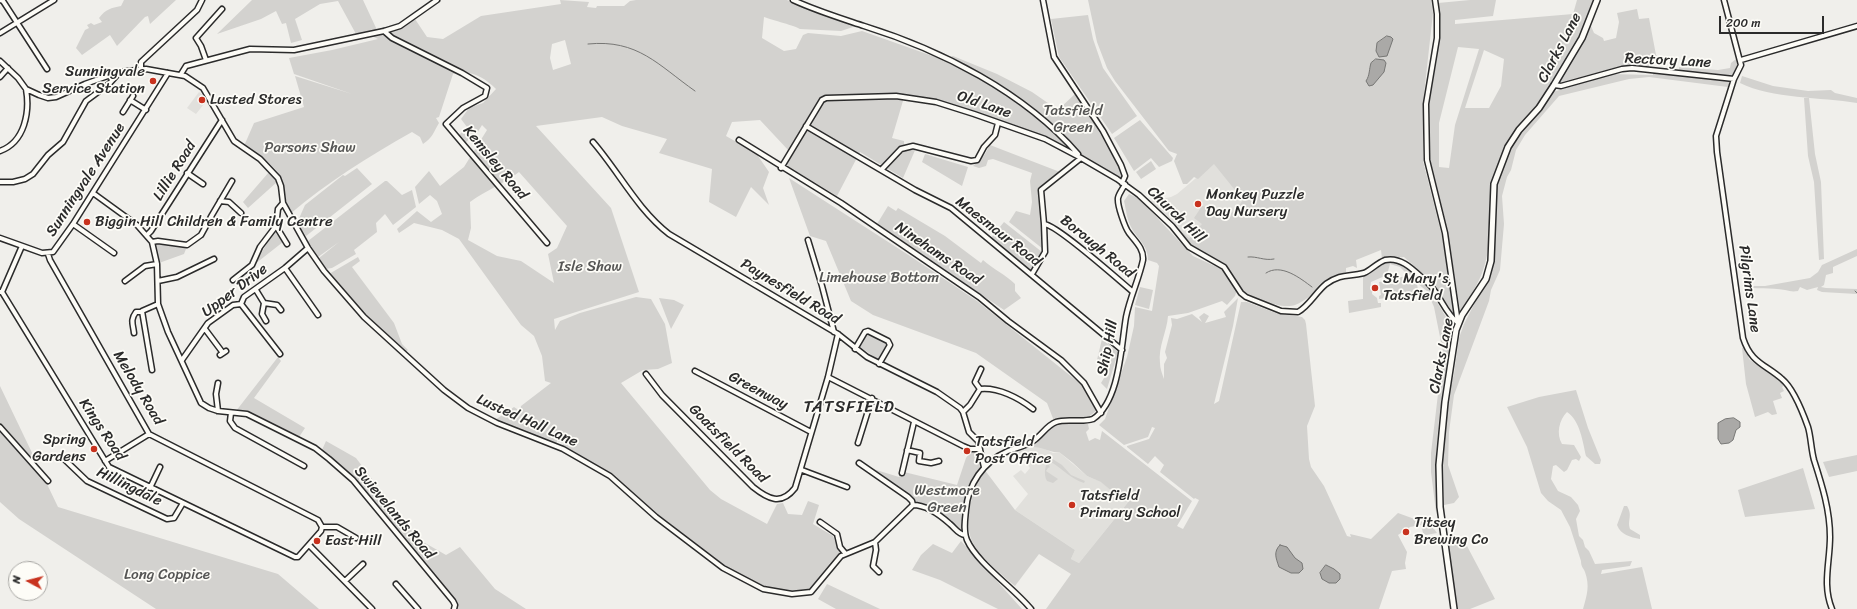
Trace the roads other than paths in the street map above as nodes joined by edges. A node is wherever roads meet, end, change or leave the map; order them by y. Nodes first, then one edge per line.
1 (0, 0) edge
2 (54, 0) edge
3 (202, 0) edge
4 (437, 0) edge
5 (793, 0) edge
6 (1043, 0) edge
7 (1435, 0) edge
8 (1597, 0) edge
9 (1724, 0) edge
10 (222, 9) dead end
11 (18, 22) junction
12 (1857, 26) edge
13 (384, 31) junction
14 (0, 33) edge
15 (206, 60) junction
16 (1741, 60) junction
17 (0, 61) edge
18 (8, 68) junction
19 (48, 69) dead end
20 (141, 69) junction
21 (119, 72) junction
22 (168, 73) junction
23 (181, 74) junction
24 (0, 77) edge
25 (1734, 79) junction
26 (1554, 85) junction
27 (26, 89) junction
28 (133, 96) dead end
29 (130, 100) junction
30 (146, 110) junction
31 (123, 112) dead end
32 (222, 120) junction
33 (998, 123) junction
34 (806, 126) junction
35 (739, 140) dead end
36 (593, 142) dead end
37 (0, 151) edge
38 (1081, 157) junction
39 (781, 168) junction
40 (882, 169) junction
41 (187, 173) junction
42 (232, 181) dead end
43 (0, 182) edge
44 (203, 184) dead end
45 (1124, 184) junction
46 (93, 193) junction
47 (220, 202) junction
48 (282, 203) junction
49 (242, 213) dead end
50 (73, 224) junction
51 (1044, 224) junction
52 (276, 226) junction
53 (147, 235) junction
54 (0, 238) edge
55 (808, 240) dead end
56 (152, 242) junction
57 (547, 243) dead end
58 (287, 244) dead end
59 (22, 246) junction
60 (308, 248) junction
61 (114, 252) dead end
62 (48, 254) junction
63 (214, 259) dead end
64 (158, 264) junction
65 (285, 268) junction
66 (1032, 274) junction
67 (232, 280) dead end
68 (125, 281) dead end
69 (158, 281) junction
70 (256, 290) junction
71 (1, 292) edge
72 (1133, 292) junction
73 (264, 303) junction
74 (158, 304) junction
75 (241, 304) junction
76 (281, 310) dead end
77 (142, 312) junction
78 (318, 315) dead end
79 (266, 321) dead end
80 (1458, 323) junction
81 (205, 329) junction
82 (134, 333) dead end
83 (836, 333) junction
84 (855, 349) junction
85 (1122, 350) junction
86 (223, 353) dead end
87 (280, 354) dead end
88 (182, 360) junction
89 (879, 364) junction
90 (980, 369) dead end
91 (152, 370) dead end
92 (695, 371) dead end
93 (646, 374) dead end
94 (828, 377) junction
95 (218, 383) dead end
96 (980, 388) junction
97 (872, 398) junction
98 (1033, 409) dead end
99 (218, 411) junction
100 (963, 412) junction
101 (231, 413) junction
102 (1101, 413) junction
103 (914, 422) junction
104 (0, 427) edge
105 (811, 432) junction
106 (149, 434) junction
107 (858, 443) dead end
108 (979, 449) junction
109 (907, 450) junction
110 (920, 453) junction
111 (925, 454) dead end
112 (63, 458) dead end
113 (105, 461) junction
114 (939, 462) dead end
115 (859, 463) dead end
116 (304, 466) dead end
117 (160, 467) dead end
118 (984, 467) junction
119 (802, 470) junction
120 (902, 473) dead end
121 (48, 481) dead end
122 (847, 487) dead end
123 (150, 488) junction
124 (183, 503) junction
125 (913, 505) junction
126 (820, 522) dead end
127 (322, 527) junction
128 (965, 535) junction
129 (356, 538) dead end
130 (875, 542) junction
131 (309, 545) junction
132 (845, 553) junction
133 (363, 564) dead end
134 (879, 572) dead end
135 (344, 581) junction
136 (396, 584) dead end
137 (372, 609) edge
138 (418, 609) edge
139 (454, 609) edge
140 (1031, 609) edge
141 (1454, 609) edge
142 (1832, 609) edge

1 - 11 street
2 - 11 street
3 - 20 street
4 - 13 street
5 - 38 street
6 - 45 street
7 - 80 street
8 - 26 main road, Clarks Lane
9 - 16 street
10 - 15 street
11 - 14 street
11 - 19 street
12 - 16 street
13 - 15 street
13 - 57 street, Kemsley Road
15 - 23 street
16 - 25 street, Pilgrims Lane
17 - 18 street
18 - 24 street
18 - 27 street
20 - 21 street, Lusted Hall Lane
20 - 22 street, Lusted Hall Lane
21 - 27 street, Lusted Hall Lane
21 - 43 street
22 - 23 street, Lusted Hall Lane
22 - 30 street, Sunningvale Avenue
23 - 32 street, Lusted Hall Lane
25 - 26 street, Rectory Lane
25 - 142 street, Pilgrims Lane
26 - 80 main road, Clarks Lane
27 - 37 street
28 - 29 street
29 - 30 street
29 - 31 street
30 - 46 street, Sunningvale Avenue
32 - 41 street, Lillie Road
32 - 48 street, Lusted Hall Lane
33 - 34 street, Old Lane
33 - 38 street, Old Lane
33 - 40 street
34 - 39 street
34 - 40 street, Maesmaur Road
35 - 39 street, Ninehams Road
36 - 83 street, Paynesfield Road
38 - 45 street, Old Lane
38 - 51 street
39 - 102 street, Ninehams Road
40 - 66 street, Maesmaur Road
41 - 44 street
41 - 53 street, Lillie Road
42 - 47 street
45 - 72 street, Ship Hill
45 - 80 street, Church Hill
46 - 50 street, Sunningvale Avenue
46 - 53 street, Swievelands Road
47 - 49 street
47 - 56 street
48 - 52 street
48 - 60 street, Lusted Hall Lane
50 - 61 street
50 - 62 street, Sunningvale Avenue
51 - 66 street
51 - 72 street, Borough Road
52 - 58 street
52 - 67 street
53 - 56 street, Swievelands Road
54 - 59 street, Sunningvale Avenue
55 - 83 street
56 - 64 street, Swievelands Road
59 - 62 street, Sunningvale Avenue
59 - 71 street
60 - 65 street, Upper Drive
60 - 132 street, Lusted Hall Lane
62 - 106 street, Melody Road
63 - 69 street
64 - 68 street
64 - 69 street, Swievelands Road
65 - 70 street, Upper Drive
65 - 78 street
66 - 85 street, Maesmaur Road
69 - 74 street, Swievelands Road
70 - 73 street
70 - 75 street, Upper Drive
71 - 113 street, Kings Road
72 - 85 street, Ship Hill
73 - 76 street
73 - 79 street
74 - 77 street
74 - 88 street, Swievelands Road
75 - 81 street, Upper Drive
75 - 87 street
77 - 82 street
77 - 91 street
80 - 141 main road, Clarks Lane
81 - 86 street
81 - 88 street, Upper Drive
83 - 84 street, Paynesfield Road
83 - 94 street, Goatsfield Road
84 - 89 street, Paynesfield Road
84 - 89 street
85 - 102 street, Ship Hill
88 - 99 street, Swievelands Road
89 - 100 street, Paynesfield Road
90 - 96 street
92 - 105 street, Greenway
93 - 119 street, Goatsfield Road
94 - 97 street
94 - 105 street, Goatsfield Road
95 - 99 street
96 - 98 street
96 - 100 street
97 - 103 street
97 - 107 street
99 - 101 street, Swievelands Road
100 - 108 street
101 - 116 street
101 - 139 street, Swievelands Road
102 - 118 street
103 - 108 street
103 - 109 street
104 - 121 street
105 - 119 street, Goatsfield Road
106 - 113 street
106 - 127 street, Melody Road
108 - 118 street
109 - 110 street
109 - 120 street
110 - 111 street
110 - 114 street
112 - 124 street, Hillingdale
113 - 123 street, Kings Road
115 - 125 street
117 - 123 street
118 - 128 street
119 - 122 street
123 - 124 street, Kings Road
124 - 131 street, Kings Road
125 - 128 street
125 - 130 street, Lusted Hall Lane
126 - 132 street
127 - 129 street
127 - 131 street
128 - 140 street
130 - 132 street, Lusted Hall Lane
130 - 134 street
131 - 135 street
133 - 135 street
135 - 137 street
136 - 138 street

